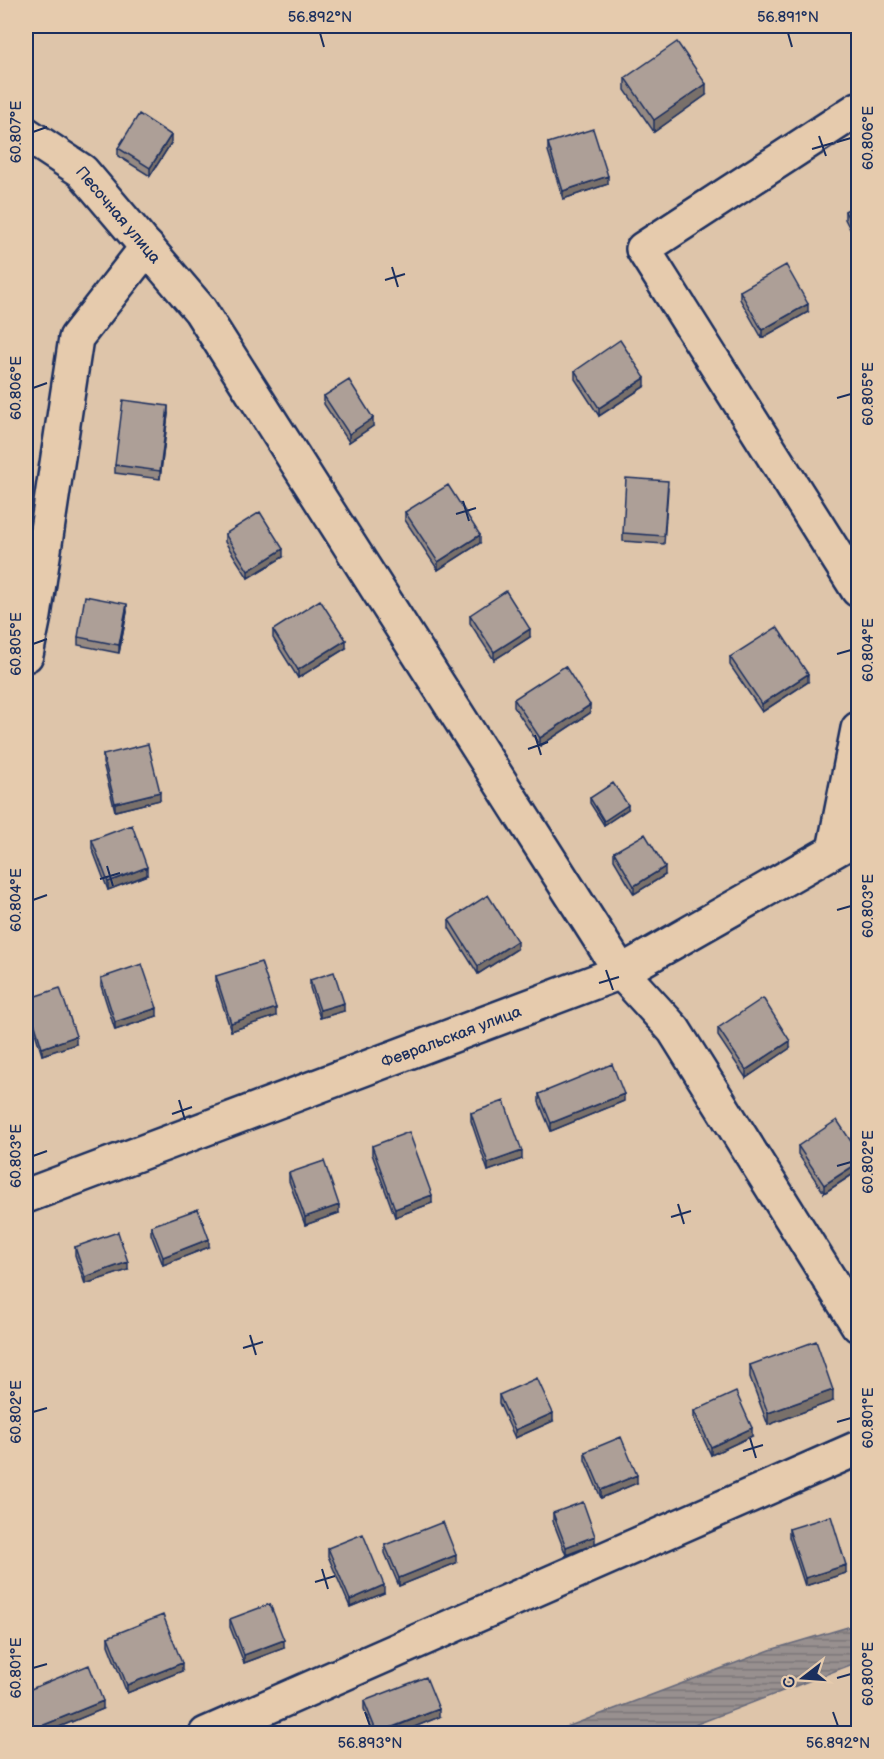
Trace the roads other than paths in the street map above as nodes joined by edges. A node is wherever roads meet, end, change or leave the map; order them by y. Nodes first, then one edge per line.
1 (858, 109) edge
2 (26, 134) edge
3 (147, 247) junction
4 (858, 590) edge
5 (30, 616) edge
6 (26, 655) edge
7 (858, 729) edge
8 (846, 843) edge
9 (621, 972) junction
10 (26, 1196) edge
11 (858, 1325) edge
12 (858, 1448) edge
13 (207, 1734) edge

1 - 4 street
2 - 3 street, Песочная улица
3 - 5 street
3 - 9 street, Песочная улица
5 - 6 street
7 - 8 street
8 - 9 street, Февральская улица
9 - 10 street, Февральская улица
9 - 11 street, Песочная улица
12 - 13 street

